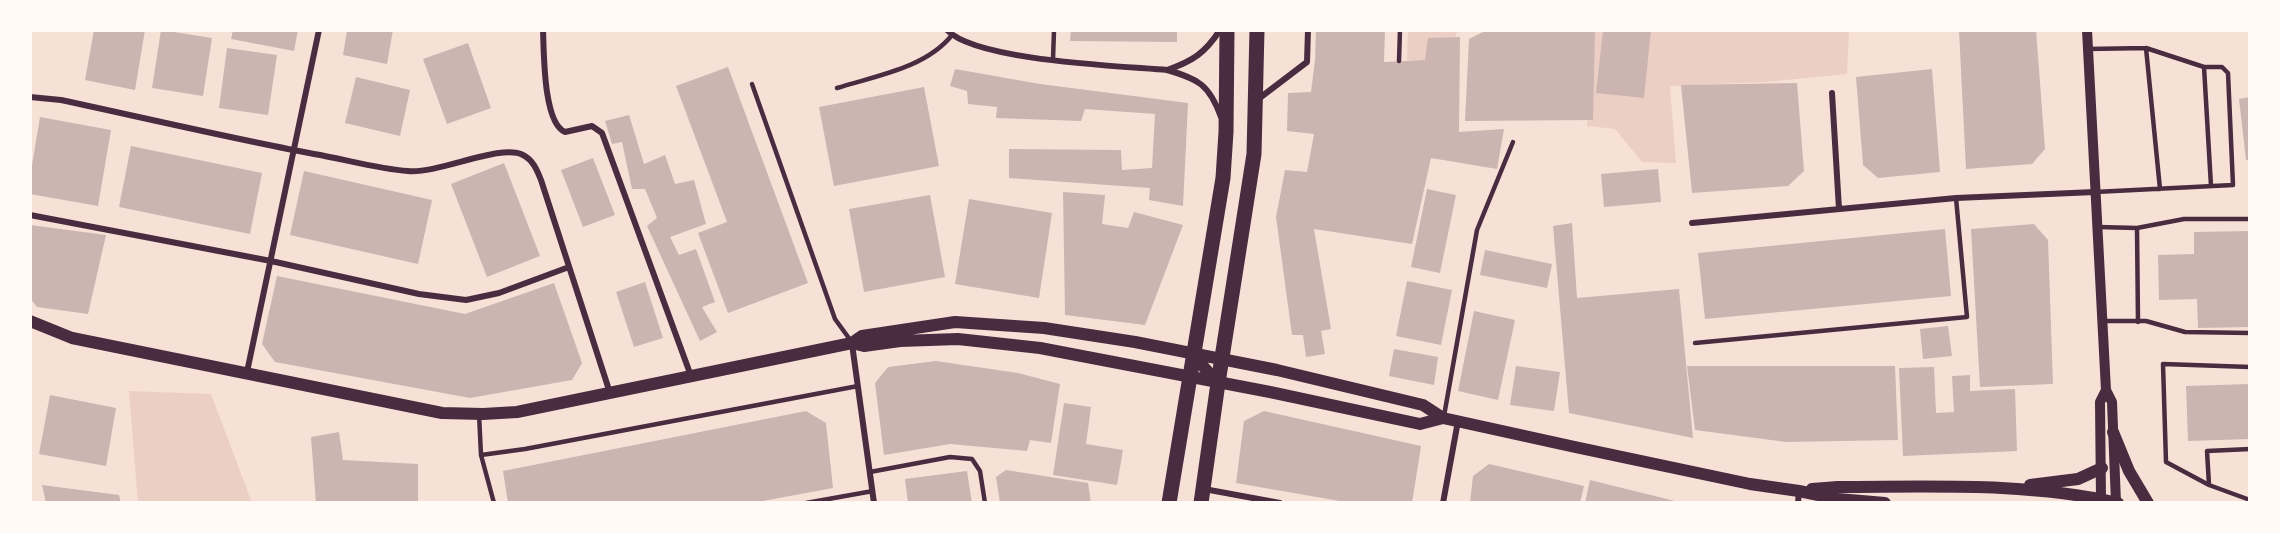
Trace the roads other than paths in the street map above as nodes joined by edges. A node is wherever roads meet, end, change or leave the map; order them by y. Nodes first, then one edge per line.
1 (319, 30) edge
2 (543, 30) edge
3 (1054, 30) edge
4 (1220, 30) edge
5 (1227, 30) edge
6 (1257, 30) edge
7 (1308, 30) edge
8 (1400, 30) edge
9 (2086, 30) edge
10 (950, 33) edge
11 (2146, 48) junction
12 (2088, 49) junction
13 (1053, 60) junction
14 (1399, 61) dead end
15 (2204, 67) junction
16 (1167, 70) junction
17 (752, 84) dead end
18 (837, 88) dead end
19 (1832, 93) dead end
20 (30, 97) edge
21 (1257, 100) junction
22 (1226, 132) junction
23 (1513, 142) dead end
24 (294, 150) junction
25 (2211, 186) junction
26 (2160, 189) junction
27 (2095, 192) junction
28 (1956, 198) junction
29 (1839, 209) junction
30 (30, 215) edge
31 (2250, 219) edge
32 (1692, 223) dead end
33 (2097, 227) junction
34 (2137, 228) junction
35 (271, 261) junction
36 (569, 267) junction
37 (30, 321) edge
38 (2102, 321) junction
39 (2138, 322) junction
40 (2250, 333) edge
41 (852, 343) junction
42 (1695, 343) dead end
43 (1192, 354) junction
44 (1222, 360) junction
45 (2250, 367) edge
46 (1205, 368) junction
47 (247, 372) junction
48 (692, 376) junction
49 (1188, 377) junction
50 (1218, 383) junction
51 (858, 386) junction
52 (2106, 390) junction
53 (611, 394) junction
54 (479, 414) junction
55 (1443, 418) junction
56 (1458, 422) junction
57 (2114, 432) junction
58 (2250, 449) edge
59 (481, 455) junction
60 (2102, 468) junction
61 (870, 471) junction
62 (2208, 485) junction
63 (2002, 489) junction
64 (873, 491) junction
65 (1202, 496) edge
66 (1799, 497) edge
67 (2250, 500) edge
68 (2102, 501) edge
69 (494, 503) edge
70 (806, 503) edge
71 (874, 503) edge
72 (985, 503) edge
73 (1169, 503) edge
74 (1280, 503) edge
75 (1443, 503) edge
76 (1886, 503) edge
77 (2117, 503) edge
78 (2148, 503) edge

1 - 24 street
2 - 48 street
3 - 13 lane
4 - 16 street
5 - 22 main road
6 - 21 main road
7 - 21 street
8 - 14 lane
9 - 12 street
10 - 13 street
10 - 18 lane
11 - 12 lane
11 - 15 lane
11 - 26 lane
12 - 27 street
13 - 16 street
15 - 25 lane
15 - 25 lane
16 - 22 street
17 - 41 lane
19 - 29 street
20 - 24 street
21 - 44 main road
22 - 43 main road
23 - 55 lane
24 - 35 street
24 - 36 street
25 - 26 lane
26 - 27 lane
27 - 28 street
27 - 33 street
28 - 29 street
28 - 42 lane
29 - 32 street
30 - 35 street
31 - 34 lane
33 - 34 lane
33 - 38 street
34 - 39 lane
35 - 36 street
35 - 47 street
36 - 53 street
37 - 47 main road
38 - 39 lane
38 - 52 street
39 - 40 lane
41 - 43 main road
41 - 48 main road
41 - 49 main road
41 - 51 street
43 - 44 main road
43 - 46 main road
43 - 49 main road
44 - 46 main road
44 - 50 main road
44 - 55 main road
45 - 62 lane
46 - 49 main road
46 - 50 main road
47 - 54 main road
48 - 53 main road
49 - 50 main road
49 - 73 main road
50 - 55 main road
50 - 65 main road
51 - 59 lane
51 - 61 street
52 - 57 street
52 - 60 street
53 - 54 main road
54 - 59 lane
55 - 56 main road
56 - 66 main road
56 - 75 street
57 - 77 street
57 - 78 main road
58 - 62 lane
59 - 69 lane
60 - 63 main road
60 - 68 street
61 - 64 street
61 - 72 lane
62 - 67 lane
63 - 66 main road
63 - 68 main road
64 - 70 lane
64 - 71 street
65 - 74 street
66 - 76 main road
68 - 77 main road

